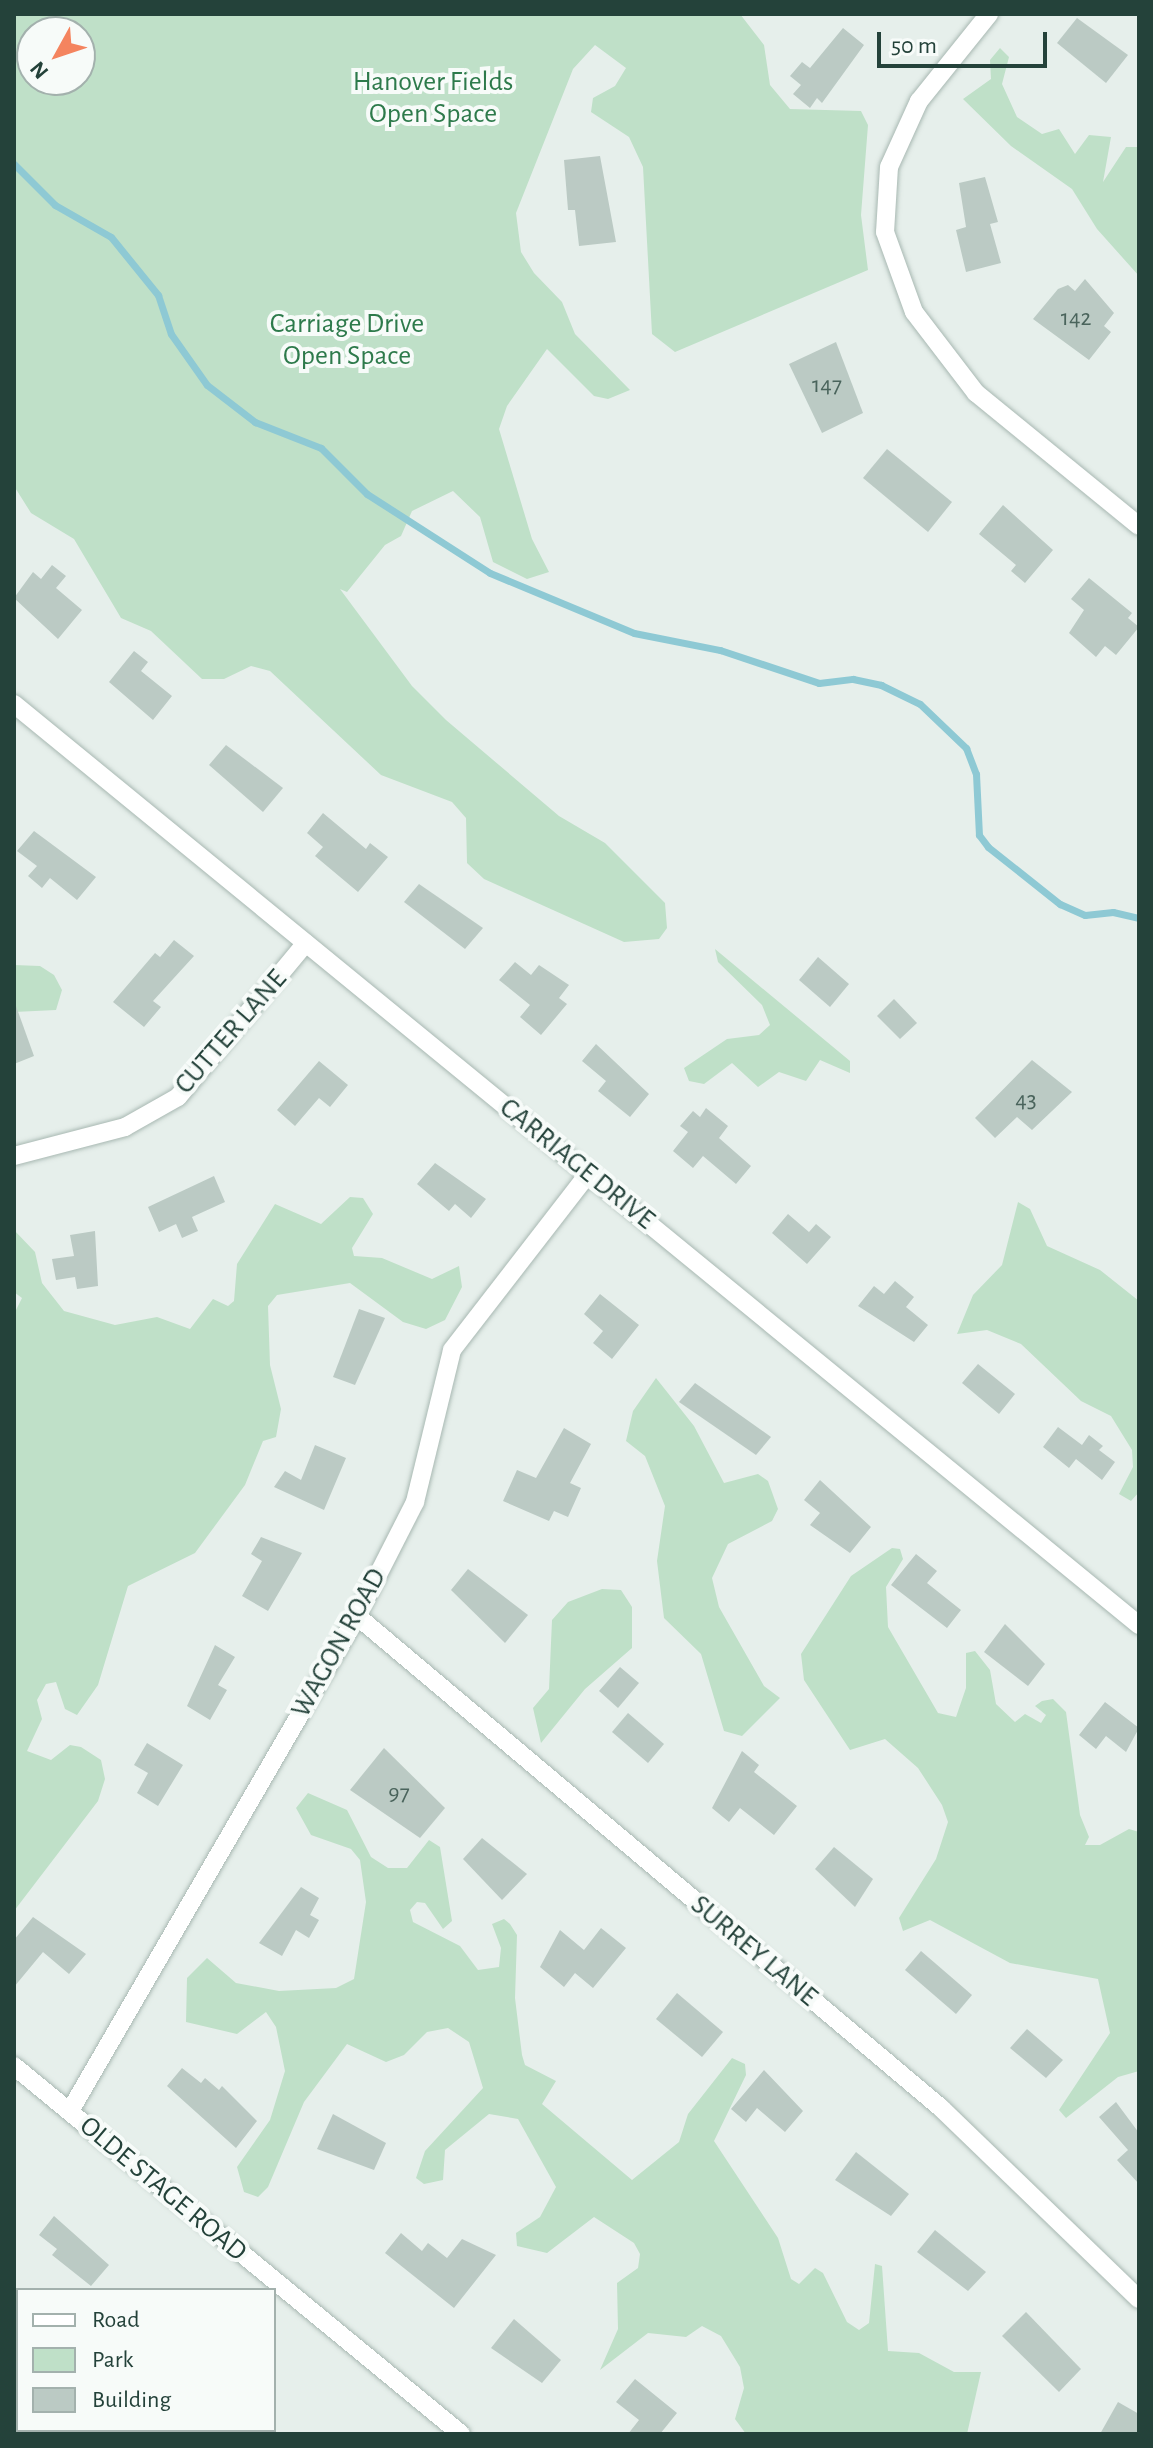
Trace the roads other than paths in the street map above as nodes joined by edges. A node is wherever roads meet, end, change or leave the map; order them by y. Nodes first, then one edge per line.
1 (989, 14) edge
2 (1139, 526) edge
3 (14, 704) edge
4 (306, 943) junction
5 (14, 1156) edge
6 (588, 1174) junction
7 (357, 1616) junction
8 (1139, 1625) edge
9 (14, 2066) edge
10 (70, 2111) junction
11 (1139, 2299) edge
12 (461, 2434) edge

1 - 2 street
3 - 4 street, CARRIAGE DRIVE
4 - 5 street, CUTTER LANE
4 - 6 street, CARRIAGE DRIVE
6 - 7 street, WAGON ROAD
6 - 8 street, CARRIAGE DRIVE
7 - 10 street, WAGON ROAD
7 - 11 street, SURREY LANE
9 - 10 street, OLDE STAGE ROAD
10 - 12 street, OLDE STAGE ROAD

